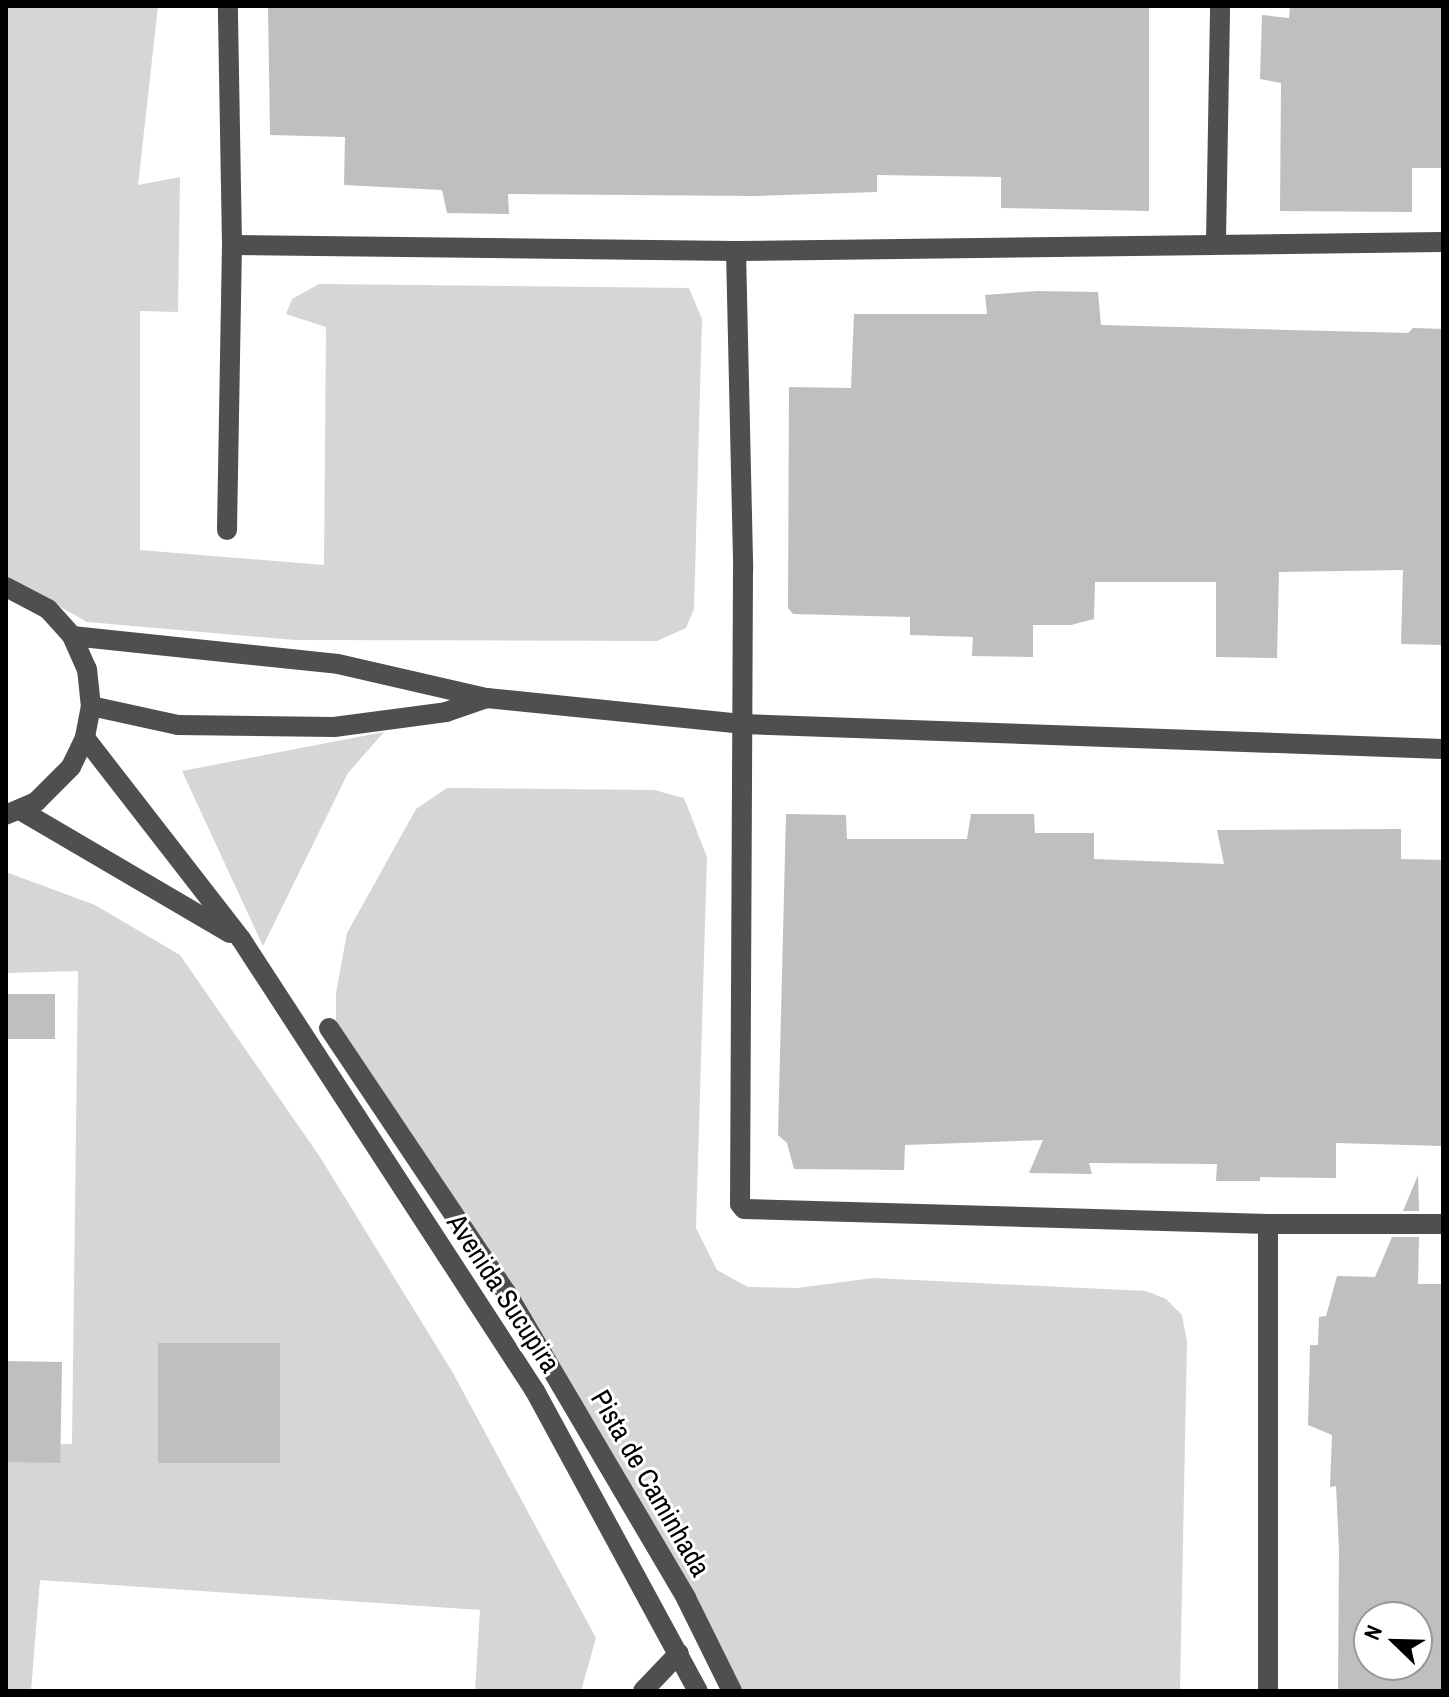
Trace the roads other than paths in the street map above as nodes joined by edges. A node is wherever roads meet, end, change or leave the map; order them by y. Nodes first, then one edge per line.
1 (228, 6) edge
2 (1220, 6) edge
3 (1216, 241) junction
4 (1443, 242) edge
5 (232, 245) junction
6 (736, 251) junction
7 (227, 530) dead end
8 (6, 576) edge
9 (6, 587) edge
10 (72, 636) junction
11 (96, 643) junction
12 (487, 698) junction
13 (91, 706) junction
14 (742, 724) junction
15 (85, 738) junction
16 (1443, 749) edge
17 (13, 812) edge
18 (241, 939) junction
19 (329, 1028) dead end
20 (1268, 1224) junction
21 (1443, 1224) edge
22 (679, 1653) junction
23 (643, 1691) edge
24 (698, 1691) edge
25 (732, 1691) edge
26 (1268, 1691) edge

1 - 5 street
2 - 3 street
3 - 4 street
3 - 6 street
5 - 6 street
5 - 7 street
6 - 14 street
8 - 11 street
9 - 10 street
10 - 11 street
10 - 13 street
11 - 12 street
12 - 13 street
12 - 14 street
13 - 15 street
14 - 16 street
14 - 20 street
15 - 17 street
15 - 18 street, Avenida Sucupira
17 - 18 street, Avenida Sucupira
18 - 22 street, Avenida Sucupira
19 - 25 street, Pista de Caminhada
20 - 21 street
20 - 26 street
22 - 23 street
22 - 24 street, Avenida Sucupira

